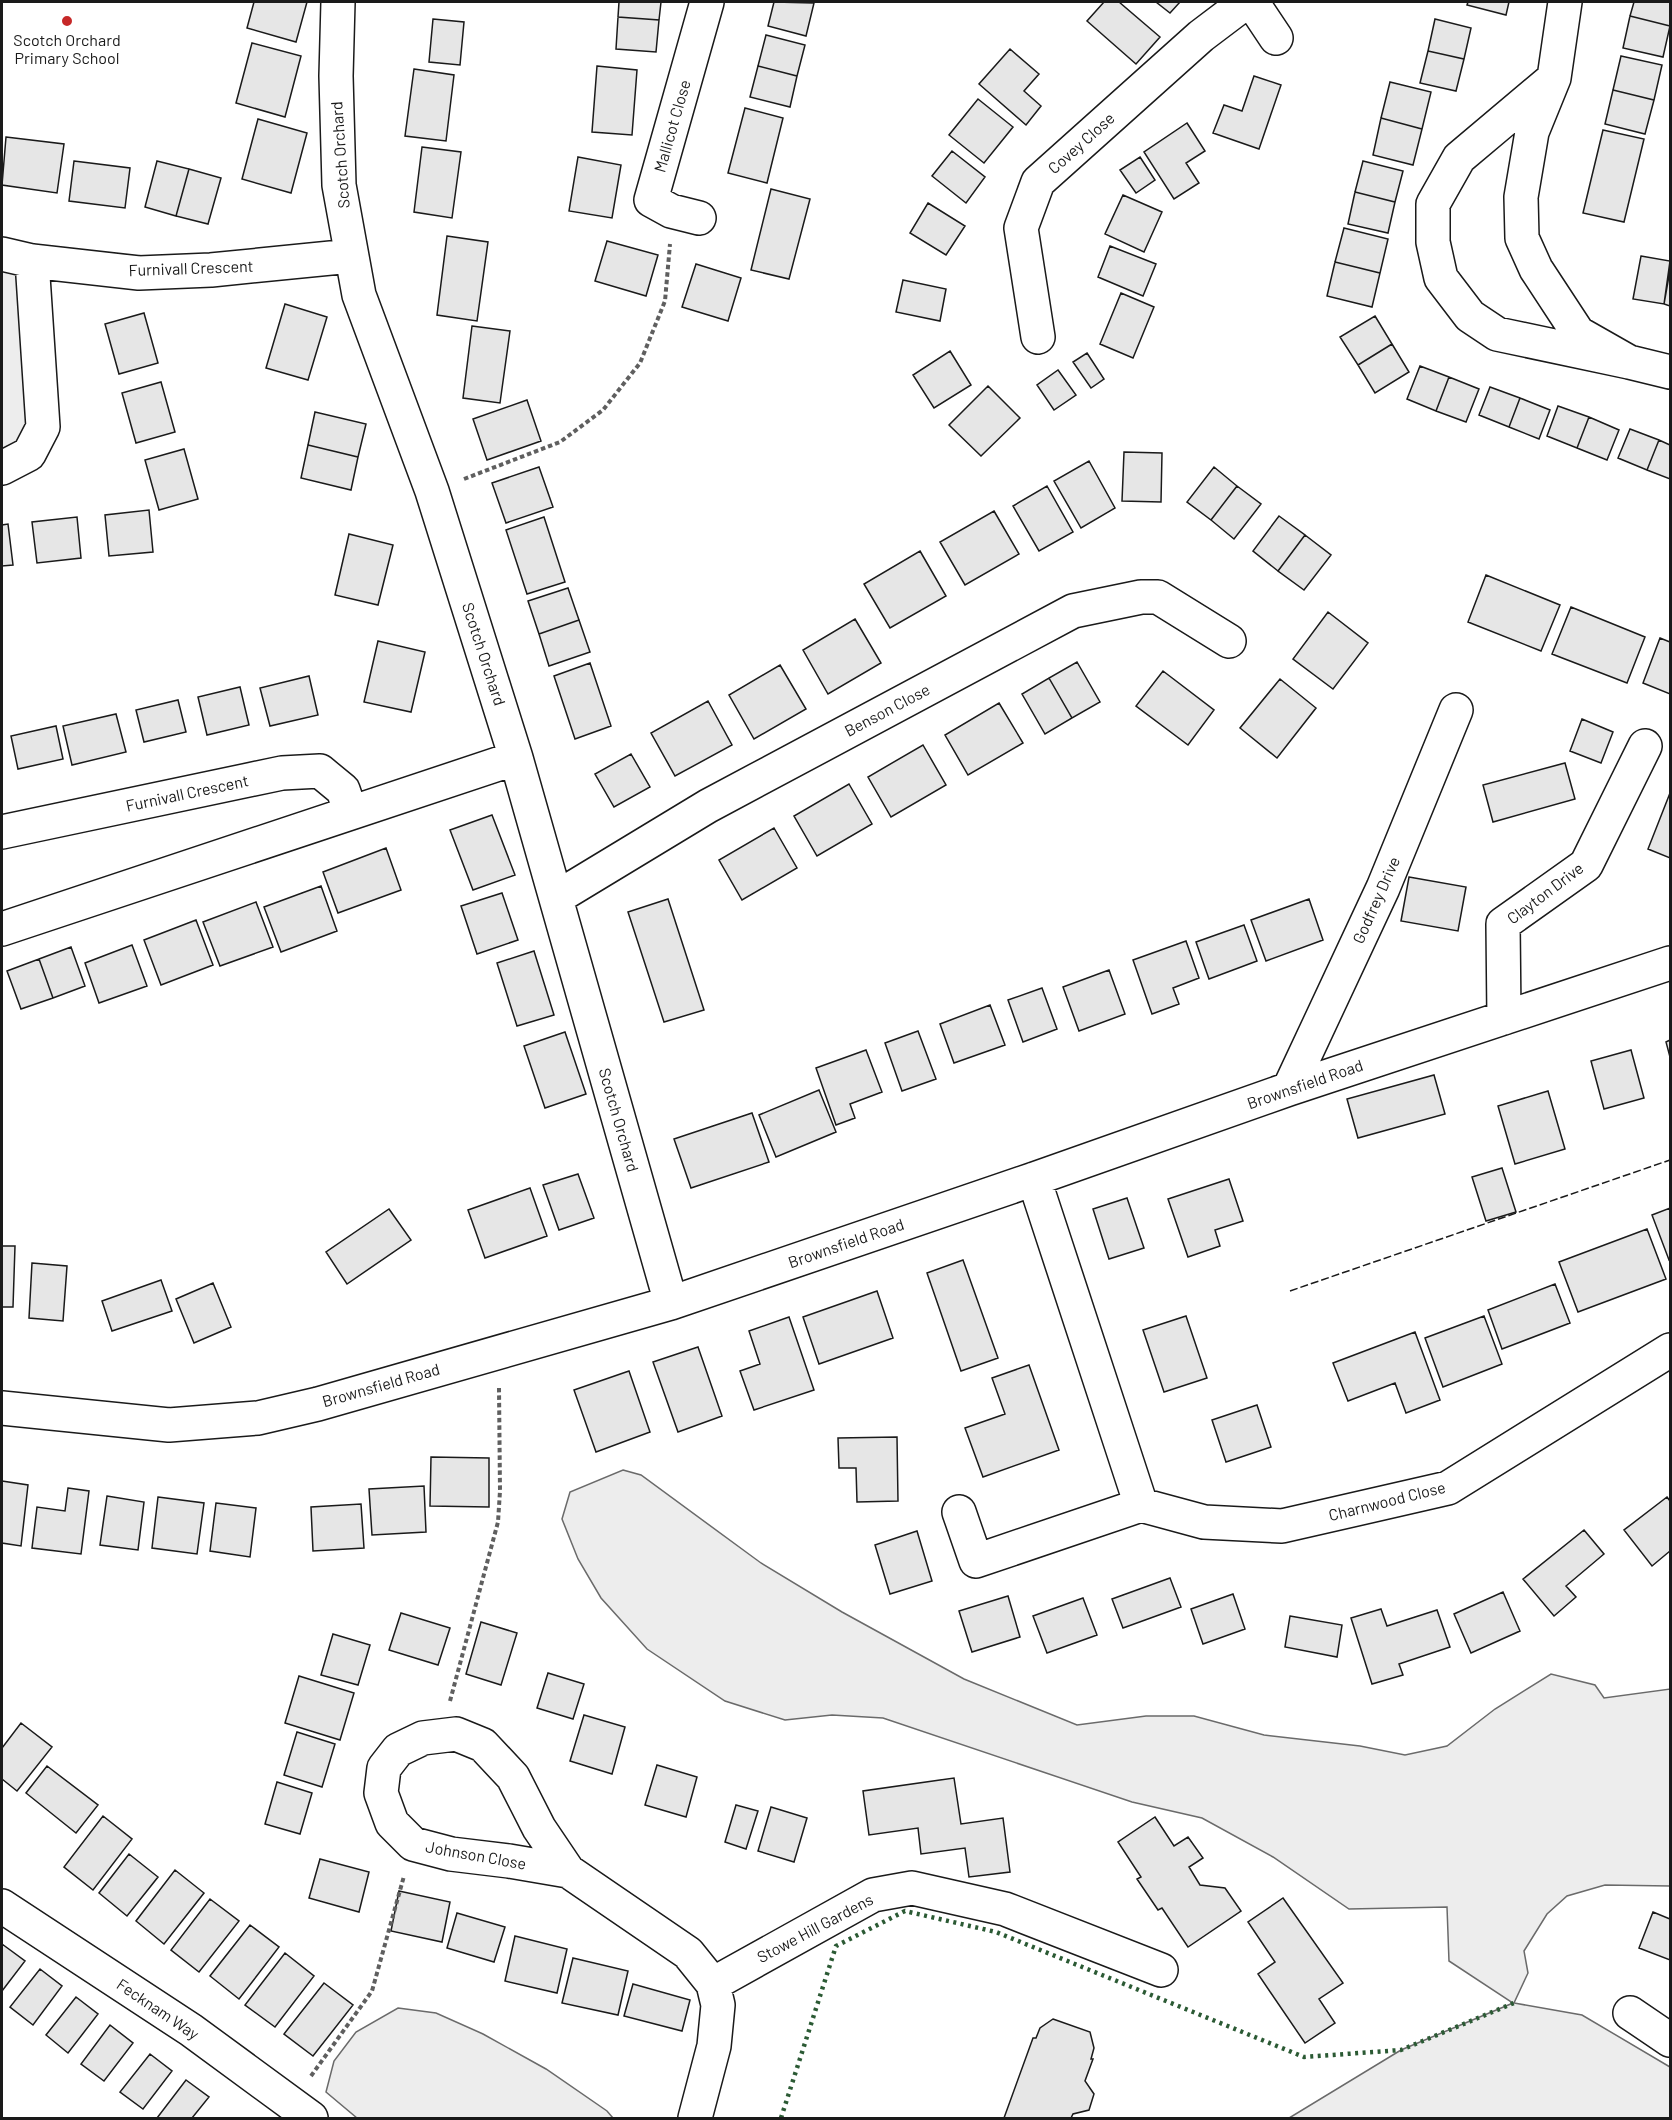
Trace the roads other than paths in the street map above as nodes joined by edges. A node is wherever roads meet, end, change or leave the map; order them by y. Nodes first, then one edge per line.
1 (338, 2) edge
2 (707, 2) edge
3 (1246, 2) edge
4 (1252, 2) edge
5 (1565, 2) edge
6 (1276, 38) dead end
7 (1554, 78) junction
8 (685, 215) road end
9 (351, 256) junction
10 (17, 258) edge
11 (1038, 337) dead end
12 (1629, 362) junction
13 (1671, 372) edge
14 (2, 468) edge
15 (1229, 641) dead end
16 (1456, 710) dead end
17 (1645, 746) dead end
18 (516, 758) junction
19 (351, 813) junction
20 (2, 832) edge
21 (556, 898) junction
22 (2, 929) edge
23 (1671, 963) edge
24 (1504, 1018) junction
25 (1289, 1089) junction
26 (1034, 1179) junction
27 (671, 1303) junction
28 (1671, 1350) edge
29 (2, 1408) edge
30 (1141, 1505) junction
31 (959, 1512) dead end
32 (568, 1871) junction
33 (2, 1906) edge
34 (1161, 1970) dead end
35 (713, 1984) junction
36 (1630, 2013) dead end
37 (1671, 2040) edge
38 (301, 2111) edge
39 (695, 2118) edge

1 - 9 street, Scotch Orchard
2 - 8 street, Mallicot Close
3 - 11 street, Covey Close
4 - 6 street
5 - 7 street
7 - 12 street
7 - 12 street
9 - 10 street, Furnivall Crescent
9 - 18 street, Scotch Orchard
10 - 14 street, Furnivall Crescent
12 - 13 street
15 - 21 street, Benson Close
16 - 25 street, Godfrey Drive
17 - 24 street, Clayton Drive
18 - 19 street
18 - 21 street, Scotch Orchard
19 - 20 street, Furnivall Crescent
19 - 22 street
21 - 27 street, Scotch Orchard
23 - 24 street, Brownsfield Road
24 - 25 street, Brownsfield Road
25 - 26 street, Brownsfield Road
26 - 27 street, Brownsfield Road
26 - 30 street
27 - 29 street, Brownsfield Road
28 - 30 street, Charnwood Close
30 - 31 street
32 - 32 street, Johnson Close
32 - 35 street, Johnson Close
33 - 38 street, Fecknam Way
34 - 35 street, Stowe Hill Gardens
35 - 39 street
36 - 37 street

